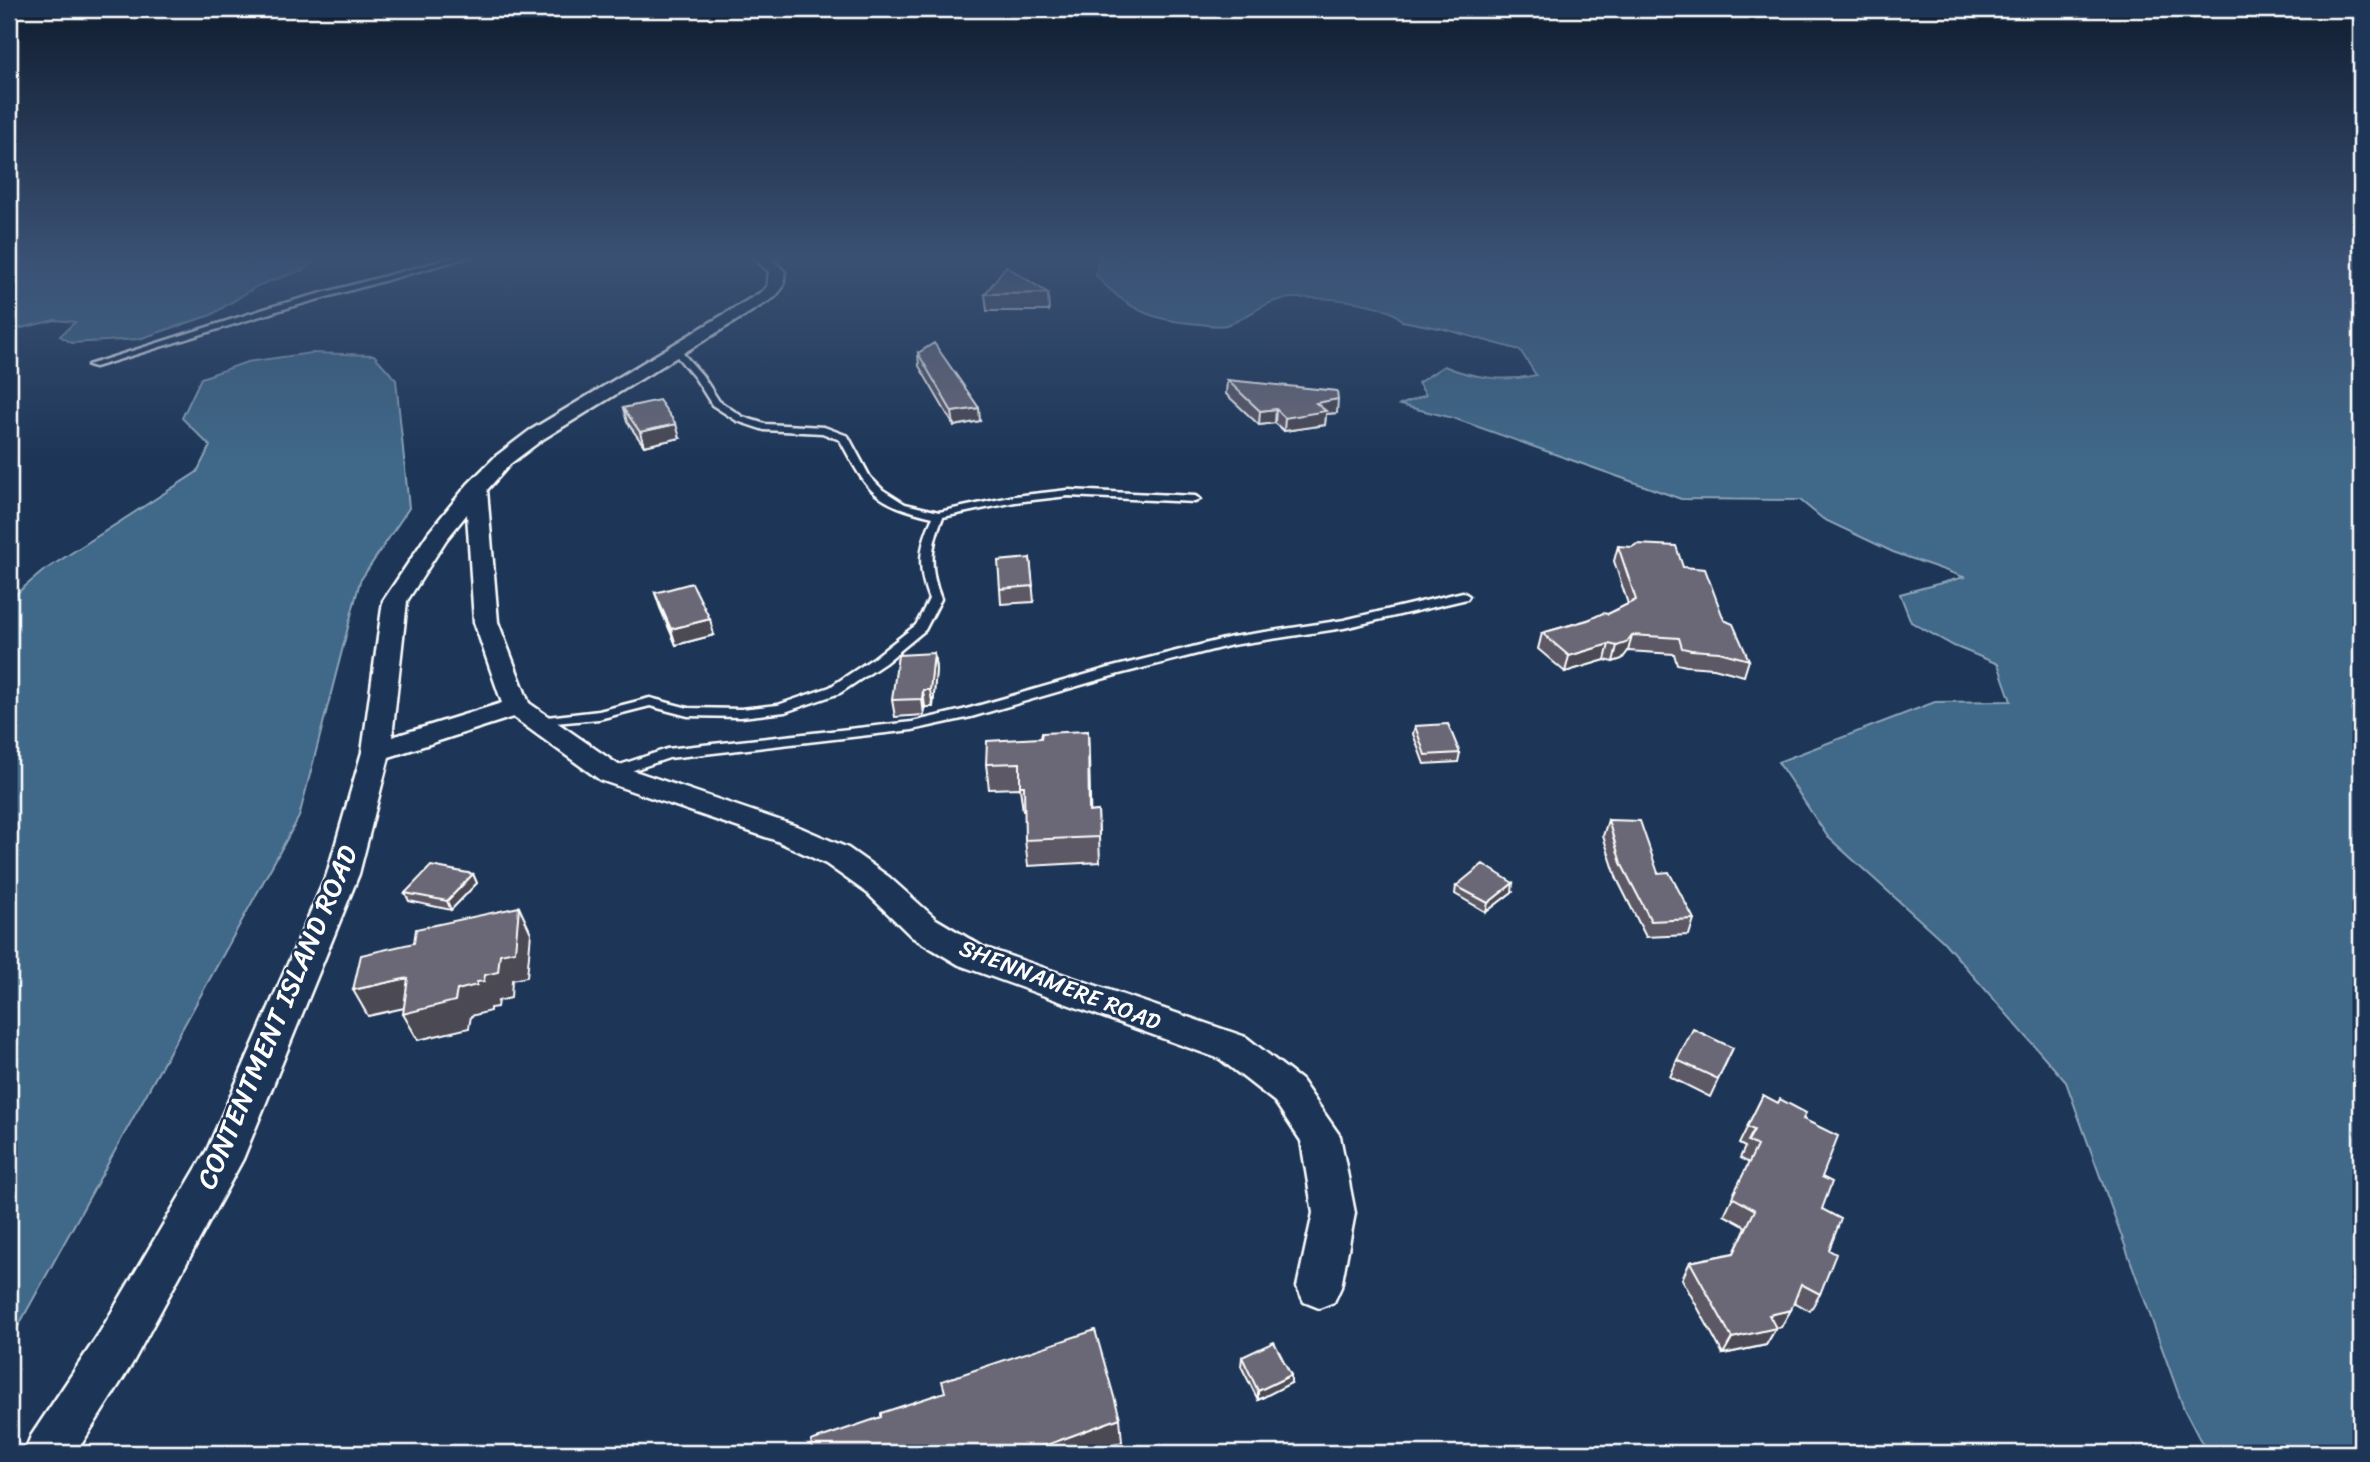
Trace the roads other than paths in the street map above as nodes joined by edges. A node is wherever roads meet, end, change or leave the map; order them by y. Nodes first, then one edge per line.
1 (224, 324) edge
2 (723, 324) edge
3 (677, 352) junction
4 (92, 365) dead end
5 (475, 489) junction
6 (1195, 499) dead end
7 (939, 515) junction
8 (1463, 596) dead end
9 (528, 714) junction
10 (376, 752) junction
11 (610, 773) junction
12 (1319, 1287) dead end
13 (48, 1453) edge

1 - 4 lane
2 - 3 street, CONTENTMENT ISLAND ROAD
3 - 5 street, CONTENTMENT ISLAND ROAD
3 - 7 lane
5 - 9 street
5 - 10 street, CONTENTMENT ISLAND ROAD
6 - 7 lane
7 - 9 lane
8 - 11 lane
9 - 10 street
9 - 11 street, SHENNAMERE ROAD
10 - 13 street, CONTENTMENT ISLAND ROAD
11 - 12 street, SHENNAMERE ROAD

